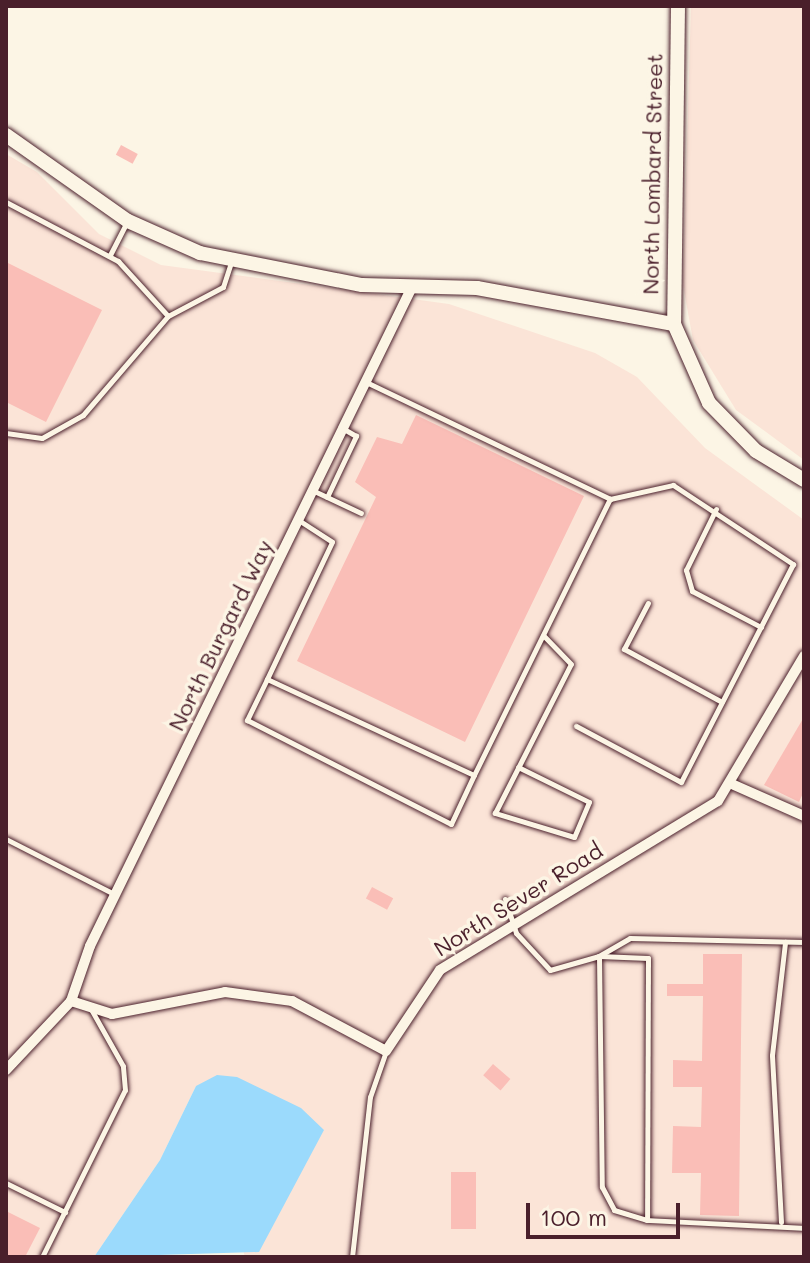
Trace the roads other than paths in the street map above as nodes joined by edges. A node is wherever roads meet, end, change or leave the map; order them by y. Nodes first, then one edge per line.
1 (678, 6) edge
2 (6, 135) edge
3 (6, 202) edge
4 (128, 221) junction
5 (110, 255) junction
6 (232, 261) junction
7 (411, 289) junction
8 (168, 316) junction
9 (674, 324) junction
10 (363, 380) junction
11 (341, 427) junction
12 (6, 433) edge
13 (804, 480) edge
14 (312, 490) junction
15 (327, 497) junction
16 (610, 499) junction
17 (716, 509) junction
18 (361, 513) dead end
19 (297, 519) junction
20 (648, 603) dead end
21 (761, 627) junction
22 (543, 635) junction
23 (804, 656) edge
24 (267, 679) junction
25 (722, 702) junction
26 (576, 726) dead end
27 (518, 767) junction
28 (474, 775) junction
29 (734, 785) junction
30 (804, 816) edge
31 (6, 839) edge
32 (115, 895) junction
33 (505, 899) dead end
34 (511, 924) junction
35 (785, 942) junction
36 (804, 942) edge
37 (599, 956) junction
38 (71, 1001) junction
39 (92, 1010) junction
40 (386, 1051) junction
41 (6, 1070) edge
42 (6, 1183) edge
43 (65, 1212) junction
44 (647, 1220) junction
45 (781, 1222) junction
46 (804, 1228) edge
47 (42, 1257) edge
48 (352, 1257) edge

1 - 9 street, North Lombard Street
2 - 4 street
3 - 5 lane
4 - 5 lane
4 - 6 street
5 - 8 lane
6 - 7 street
6 - 8 lane
7 - 9 street
7 - 10 street, North Burgard Way
8 - 12 lane
9 - 13 street, North Lombard Street
10 - 11 street, North Burgard Way
10 - 16 lane
11 - 14 street, North Burgard Way
11 - 15 lane
14 - 15 lane
14 - 19 street, North Burgard Way
15 - 18 lane
16 - 17 lane
16 - 22 lane
17 - 21 lane
17 - 21 lane
19 - 24 lane
19 - 32 street, North Burgard Way
20 - 25 lane
21 - 25 lane
22 - 27 lane
22 - 28 lane
23 - 29 street, North Sever Road
24 - 28 lane
24 - 28 lane
25 - 26 lane
27 - 27 lane
29 - 30 street
29 - 34 street, North Sever Road
31 - 32 lane
32 - 38 street, North Burgard Way
33 - 34 lane
34 - 37 lane
34 - 40 street, North Sever Road
35 - 36 lane
35 - 37 lane
35 - 45 lane
37 - 44 lane
37 - 44 lane
38 - 39 street
38 - 41 street
39 - 40 street
39 - 43 lane
40 - 48 lane
42 - 43 lane
43 - 47 lane
44 - 45 lane
45 - 46 lane

